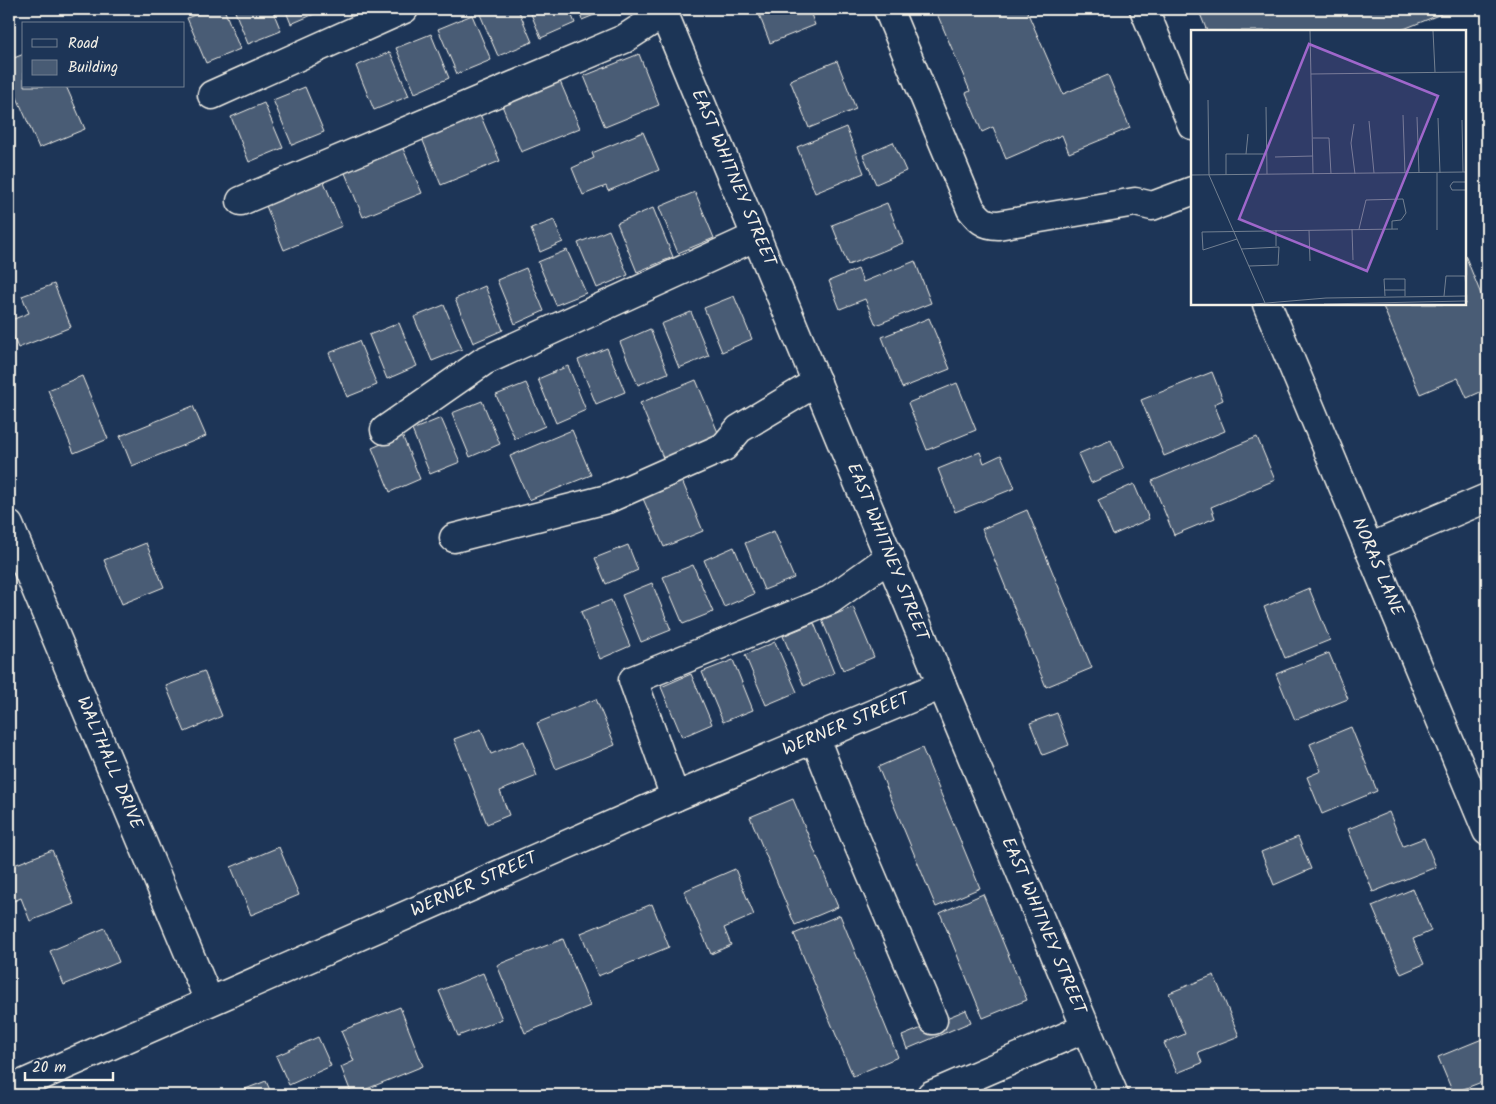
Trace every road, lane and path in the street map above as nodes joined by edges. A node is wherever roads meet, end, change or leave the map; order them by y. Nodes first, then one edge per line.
1 (404, 9) edge
2 (888, 9) edge
3 (1144, 9) edge
4 (663, 11) edge
5 (212, 95) dead end
6 (1191, 123) edge
7 (1191, 191) edge
8 (242, 201) dead end
9 (757, 236) junction
10 (1267, 305) edge
11 (818, 382) junction
12 (385, 430) dead end
13 (1487, 498) edge
14 (9, 525) edge
15 (454, 538) dead end
16 (1369, 548) junction
17 (890, 557) junction
18 (942, 685) junction
19 (815, 738) junction
20 (1479, 786) edge
21 (675, 797) junction
22 (1487, 831) edge
23 (209, 1002) junction
24 (932, 1020) dead end
25 (1086, 1028) junction
26 (9, 1090) edge
27 (937, 1094) edge
28 (1114, 1095) edge

1 - 5 street
2 - 7 street
3 - 6 street
4 - 8 street
4 - 9 street, EAST WHITNEY STREET
9 - 11 street, EAST WHITNEY STREET
9 - 12 street
10 - 16 street, NORAS LANE
11 - 15 street
11 - 17 street, EAST WHITNEY STREET
13 - 16 street
14 - 23 street, WALTHALL DRIVE
16 - 20 street, NORAS LANE
17 - 18 street, EAST WHITNEY STREET
17 - 21 street
18 - 19 street, WERNER STREET
18 - 25 street, EAST WHITNEY STREET
19 - 21 street, WERNER STREET
19 - 24 street
20 - 22 street, NORAS LANE
21 - 23 street, WERNER STREET
23 - 26 street, WERNER STREET
25 - 27 street
25 - 28 street, EAST WHITNEY STREET

